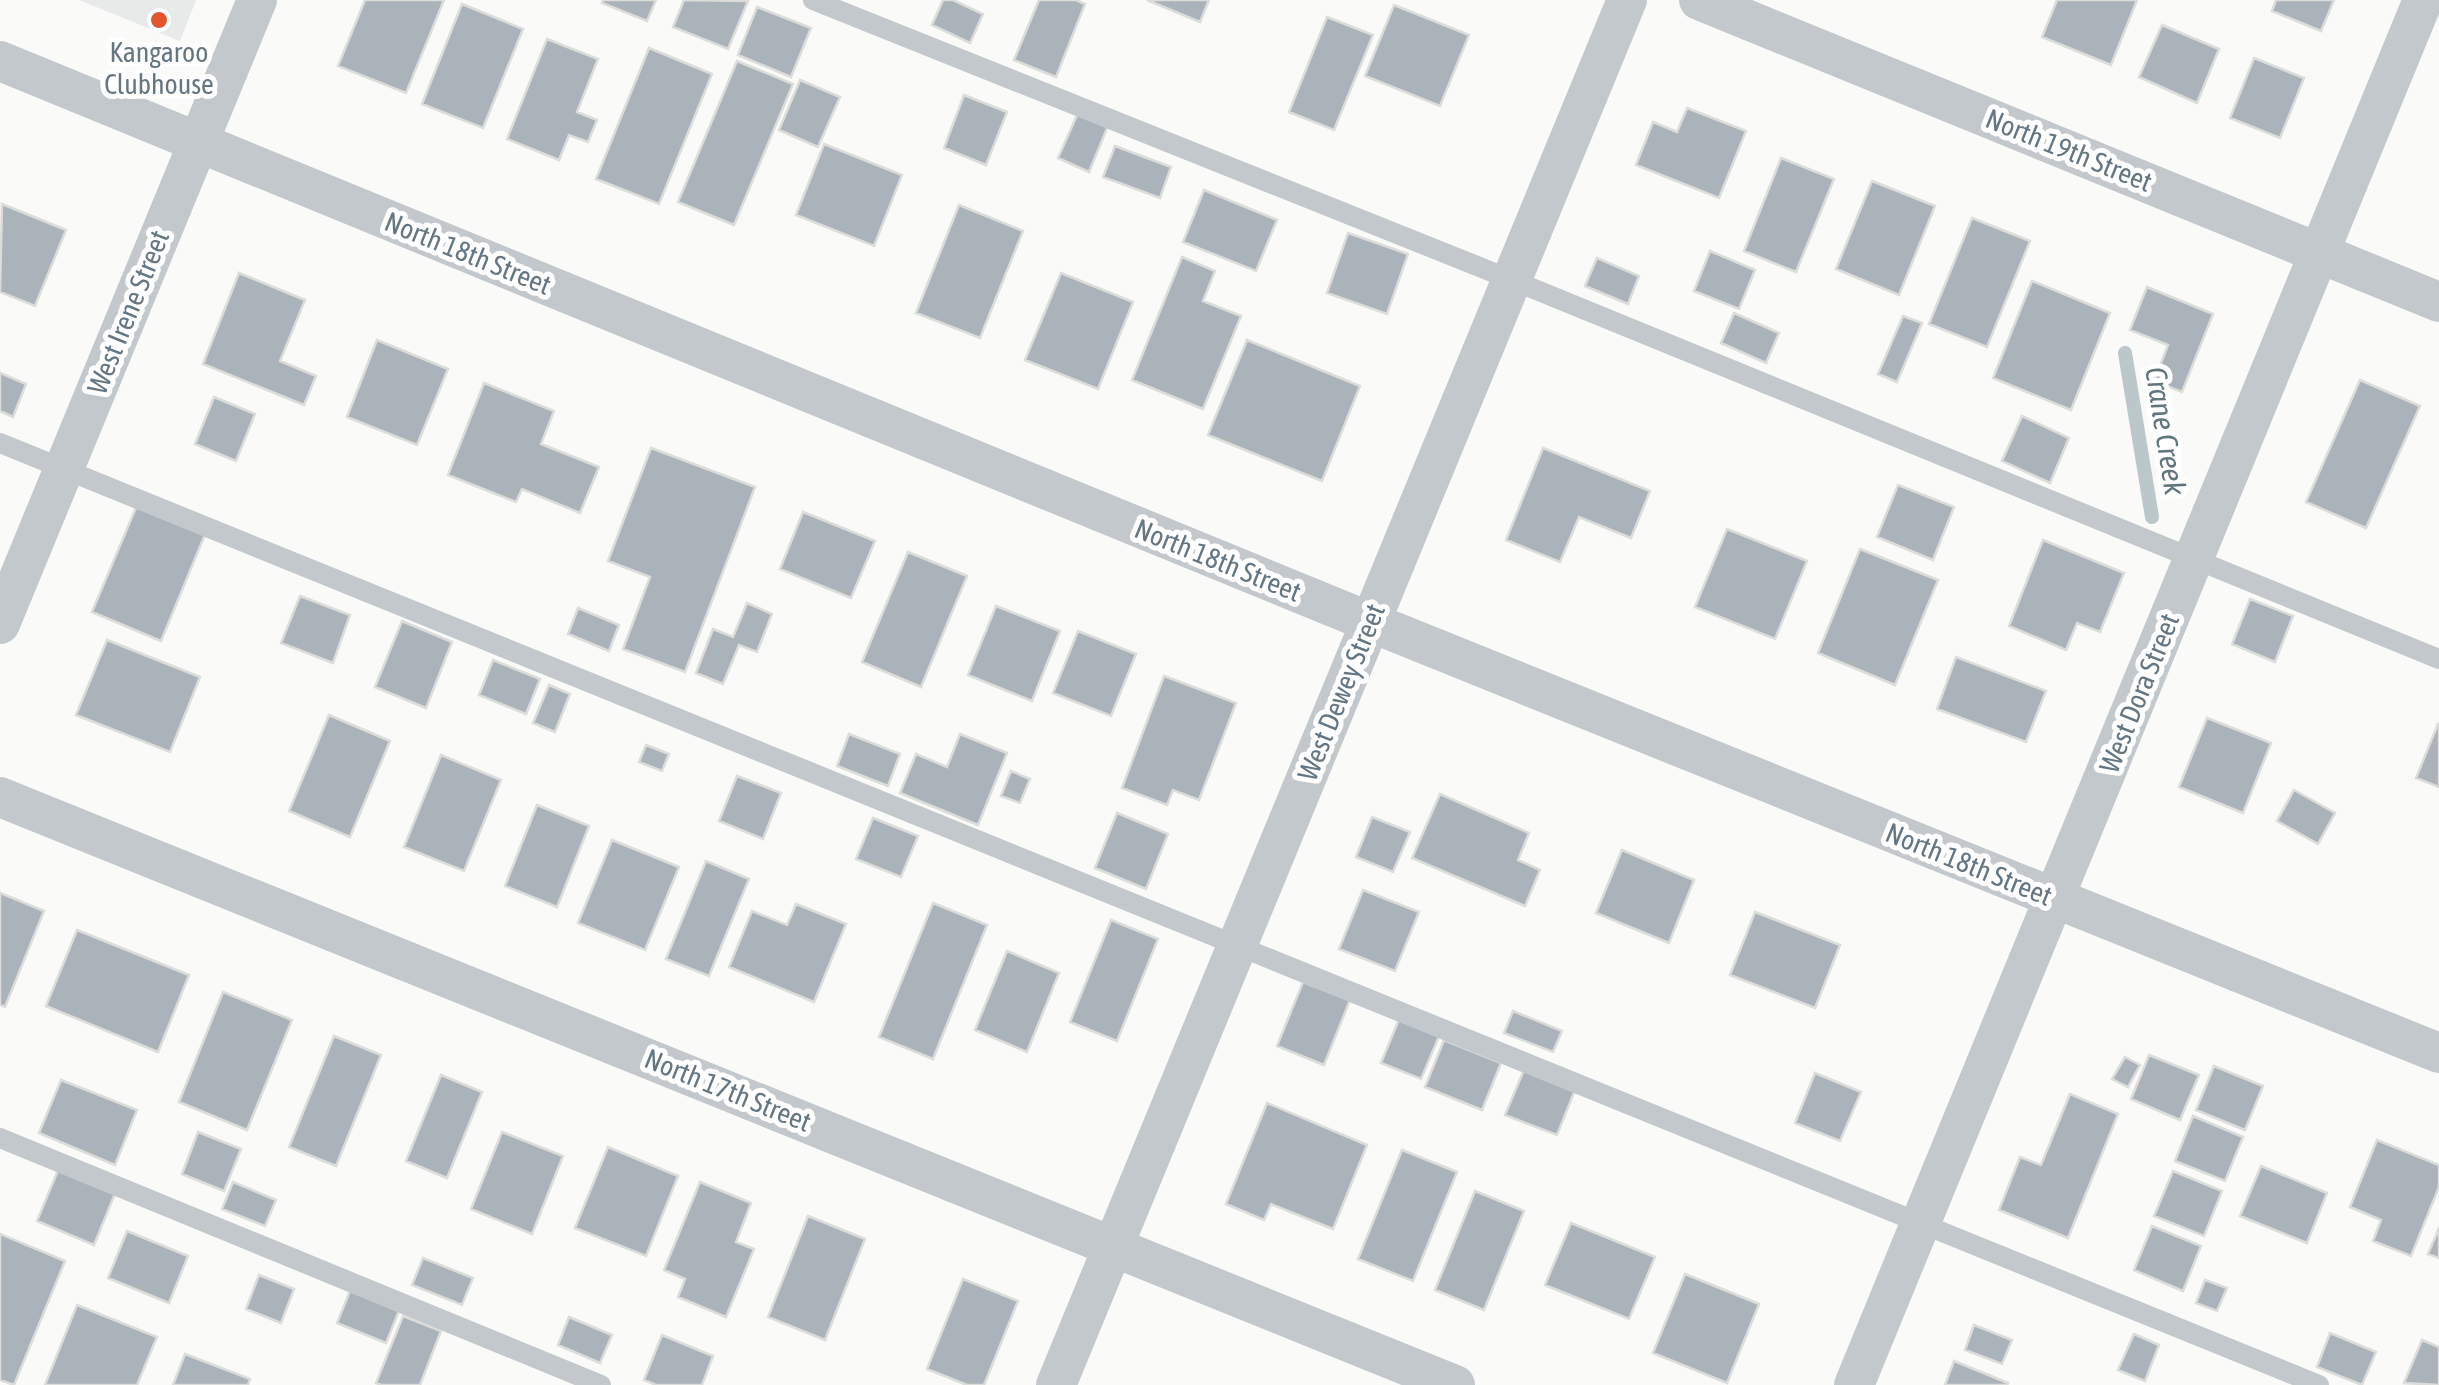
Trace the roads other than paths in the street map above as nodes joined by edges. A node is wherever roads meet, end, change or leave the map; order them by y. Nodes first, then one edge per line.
1 (257, 0) edge
2 (813, 0) edge
3 (1627, 0) edge
4 (1699, 0) edge
5 (2423, 0) edge
6 (0, 61) edge
7 (198, 143) junction
8 (2319, 252) junction
9 (1512, 280) junction
10 (2439, 302) edge
11 (0, 444) edge
12 (64, 468) junction
13 (2194, 558) junction
14 (1370, 622) junction
15 (0, 624) edge
16 (2439, 658) edge
17 (0, 797) edge
18 (2054, 899) junction
19 (1238, 945) junction
20 (2439, 1053) edge
21 (0, 1138) edge
22 (1921, 1222) junction
23 (1114, 1246) junction
24 (601, 1385) edge
25 (1056, 1385) edge
26 (1455, 1385) edge
27 (1854, 1385) edge
28 (2320, 1385) edge

1 - 7 street, West Irene Street
2 - 9 lane
3 - 9 street, West Dewey Street
4 - 8 street, North 19th Street
5 - 8 street, West Dora Street
6 - 7 street, North 18th Street
7 - 12 street, West Irene Street
7 - 14 street, North 18th Street
8 - 10 street, North 19th Street
8 - 13 street, West Dora Street
9 - 13 lane
9 - 14 street, West Dewey Street
11 - 12 lane
12 - 15 street, West Irene Street
12 - 19 lane
13 - 16 lane
13 - 18 street, West Dora Street
14 - 18 street, North 18th Street
14 - 19 street, West Dewey Street
17 - 23 street, North 17th Street
18 - 20 street, North 18th Street
18 - 22 street, West Dora Street
19 - 22 lane
19 - 23 street, West Dewey Street
21 - 24 lane
22 - 27 street, West Dora Street
22 - 28 lane
23 - 25 street, West Dewey Street
23 - 26 street, North 17th Street

